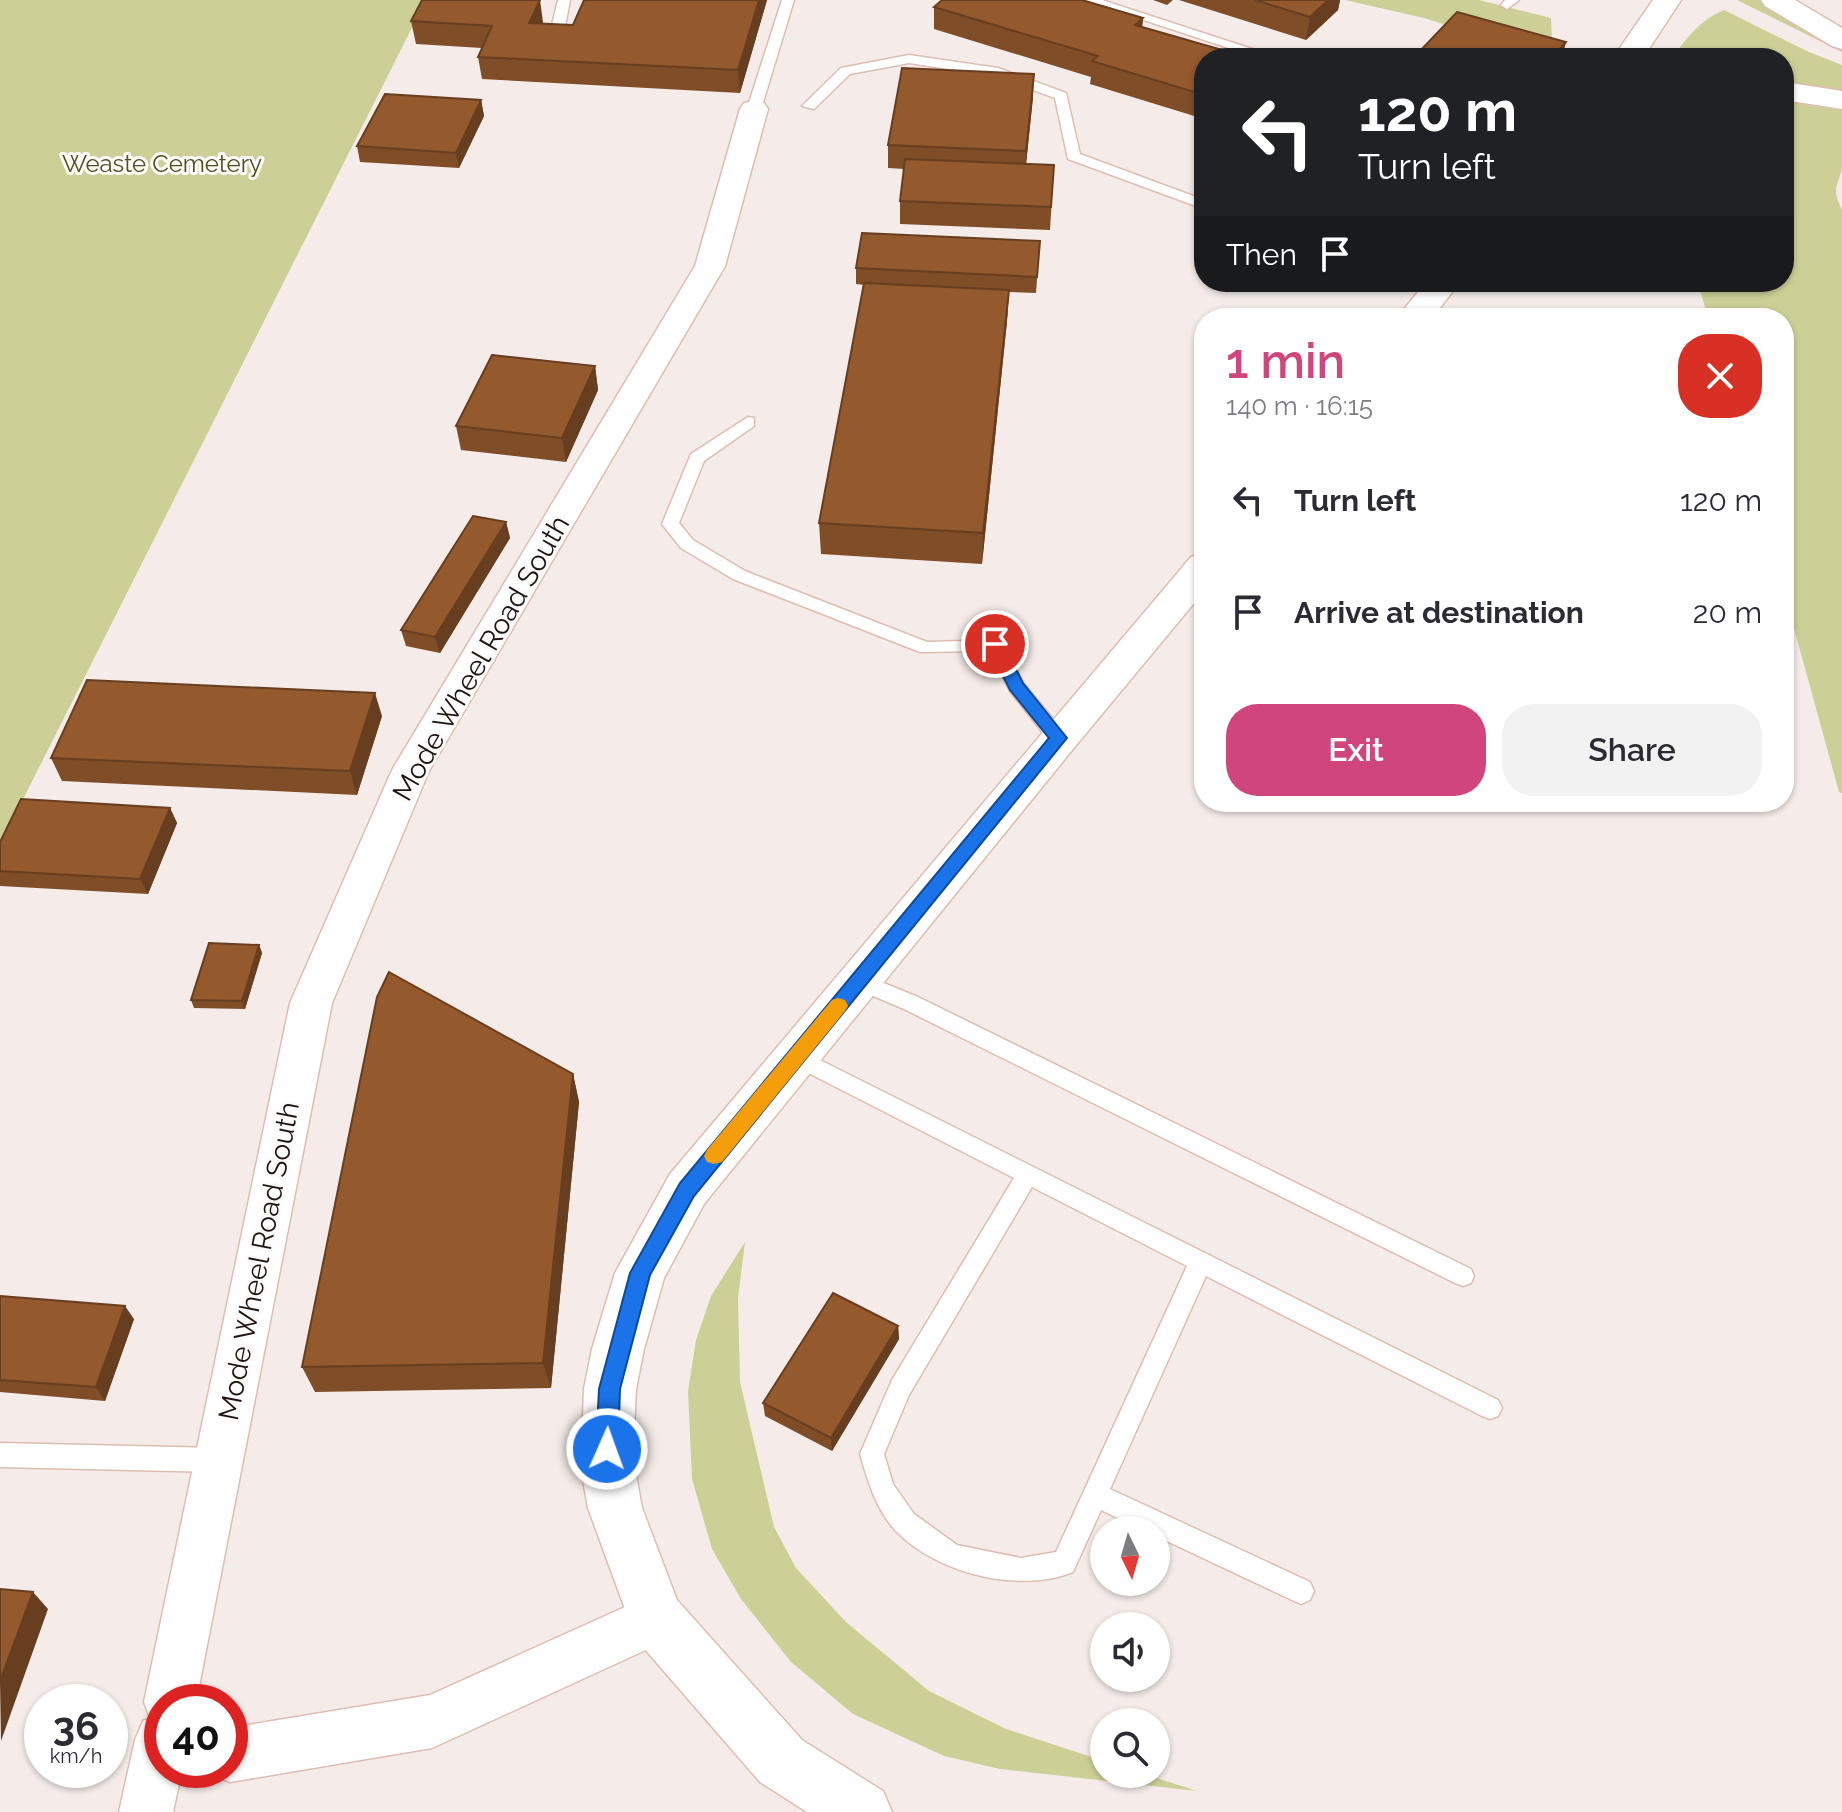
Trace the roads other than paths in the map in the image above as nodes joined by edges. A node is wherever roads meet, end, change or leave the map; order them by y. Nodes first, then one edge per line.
1 (564, 0) edge
2 (788, 0) edge
3 (1089, 0) edge
4 (1667, 0) edge
5 (1775, 0) edge
6 (1813, 0) edge
7 (1842, 16) edge
8 (556, 37) edge
9 (1842, 40) edge
10 (1241, 48) edge
11 (1635, 48) edge
12 (1794, 93) edge
13 (1842, 100) edge
14 (809, 106) dead end
15 (754, 109) joint
16 (1194, 201) edge
17 (1436, 292) edge
18 (1422, 308) edge
19 (748, 422) dead end
20 (1194, 578) edge
21 (1058, 738) junction
22 (859, 981) junction
23 (796, 1057) junction
24 (1029, 1173) junction
25 (1201, 1261) junction
26 (1463, 1276) dead end
27 (1490, 1408) dead end
28 (0, 1455) edge
29 (218, 1460) junction
30 (1095, 1495) junction
31 (1301, 1591) dead end
32 (656, 1619) junction
33 (174, 1684) edge
34 (248, 1752) edge
35 (862, 1812) edge

1 - 8 lane
2 - 15 lane
3 - 10 lane
4 - 11 street
5 - 9 street
6 - 7 street
12 - 13 street
14 - 16 lane
15 - 29 street, Mode Wheel Road South
17 - 18 street
19 - 21 lane
20 - 21 street
21 - 22 street
22 - 23 street
22 - 26 lane
23 - 24 lane
23 - 32 street
24 - 25 lane
24 - 30 lane
25 - 27 lane
25 - 30 lane
28 - 29 lane
29 - 33 street, Mode Wheel Road South
30 - 31 lane
32 - 34 street
32 - 35 street

